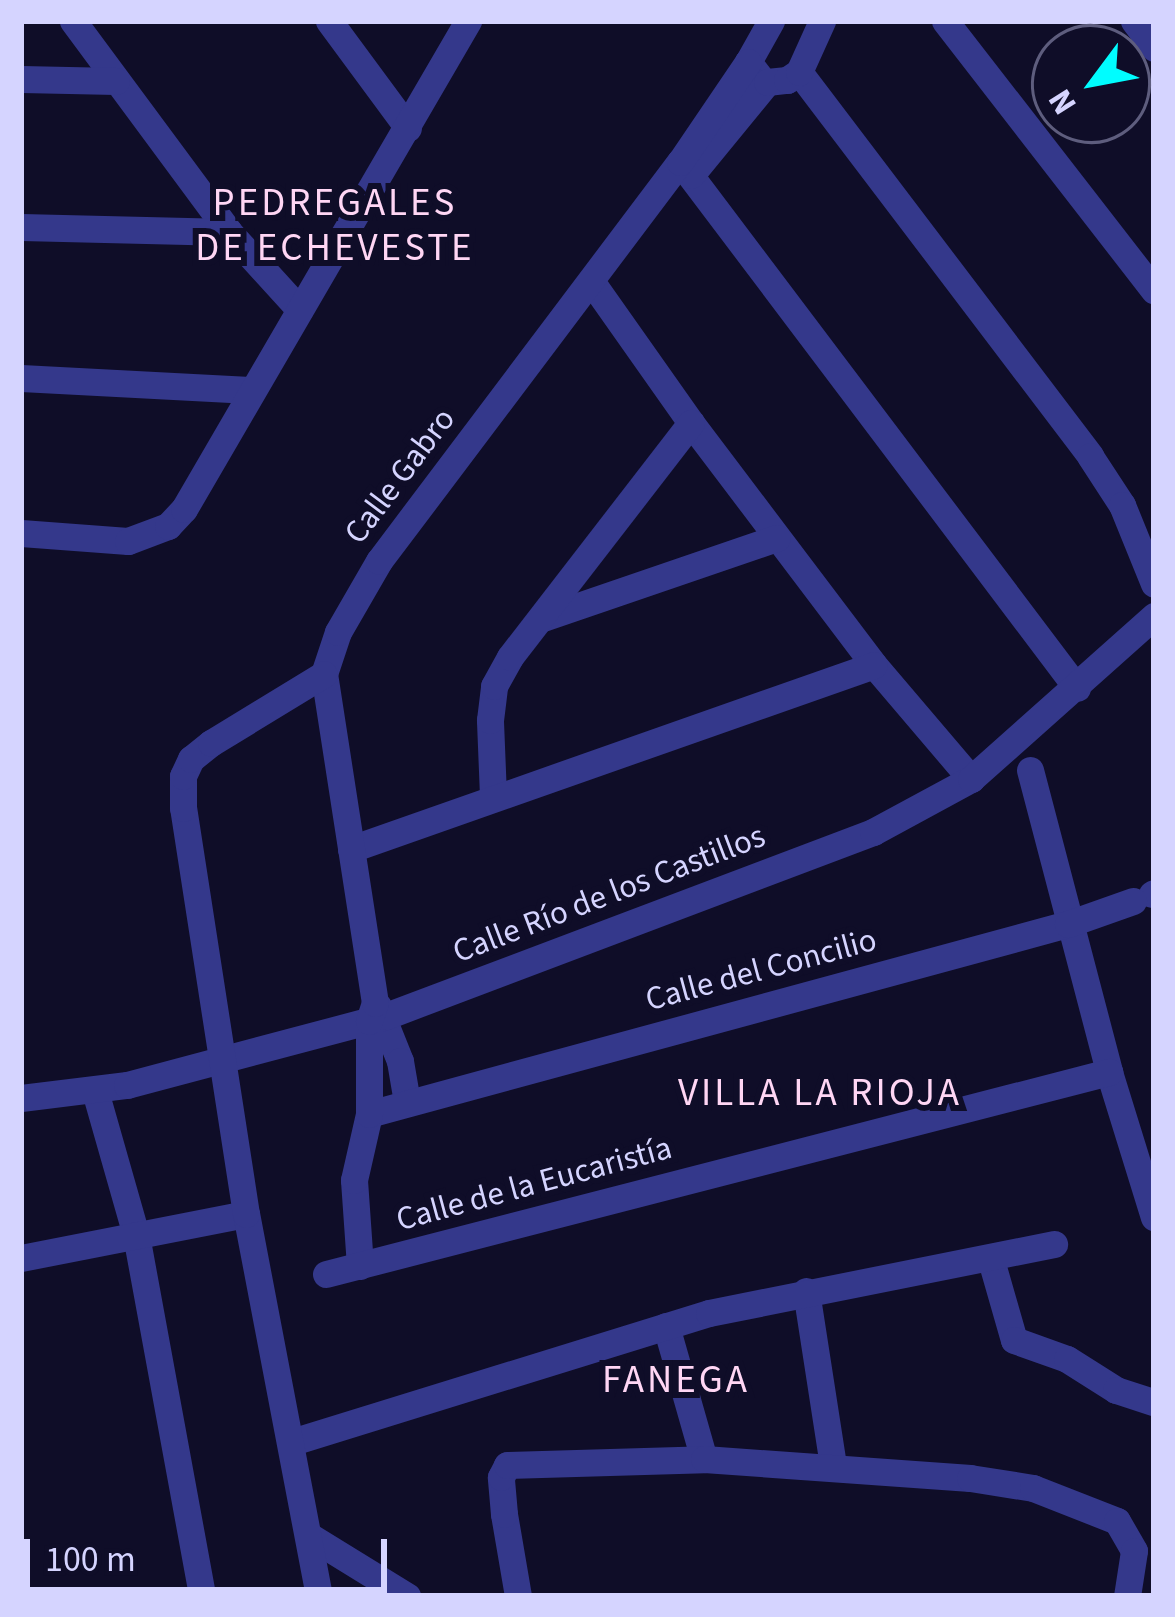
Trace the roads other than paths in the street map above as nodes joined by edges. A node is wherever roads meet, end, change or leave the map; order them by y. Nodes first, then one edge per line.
1 (73, 21) edge
2 (329, 21) edge
3 (468, 21) edge
4 (771, 21) edge
5 (822, 21) edge
6 (945, 21) edge
7 (1134, 21) edge
8 (1154, 48) edge
9 (758, 72) junction
10 (800, 72) junction
11 (21, 79) edge
12 (116, 81) junction
13 (408, 128) junction
14 (686, 168) junction
15 (21, 227) edge
16 (229, 232) junction
17 (591, 281) junction
18 (1154, 290) edge
19 (300, 310) junction
20 (21, 378) edge
21 (250, 390) junction
22 (691, 423) junction
23 (21, 533) edge
24 (777, 538) junction
25 (1154, 584) edge
26 (1154, 616) edge
27 (541, 619) junction
28 (874, 665) junction
29 (325, 674) junction
30 (1077, 688) junction
31 (1030, 770) dead end
32 (970, 778) junction
33 (493, 796) junction
34 (351, 850) junction
35 (1146, 896) edge
36 (1068, 924) junction
37 (377, 1013) junction
38 (223, 1059) junction
39 (1109, 1072) junction
40 (95, 1091) junction
41 (21, 1098) edge
42 (407, 1102) junction
43 (369, 1114) junction
44 (246, 1214) junction
45 (1154, 1217) edge
46 (136, 1235) junction
47 (1054, 1244) dead end
48 (21, 1258) edge
49 (991, 1260) junction
50 (360, 1266) junction
51 (326, 1274) dead end
52 (806, 1291) junction
53 (666, 1326) junction
54 (1154, 1402) edge
55 (292, 1442) junction
56 (704, 1459) junction
57 (833, 1466) junction
58 (311, 1537) junction
59 (1144, 1558) edge
60 (392, 1593) edge
61 (202, 1596) edge
62 (319, 1596) edge
63 (518, 1596) edge
64 (1127, 1596) edge

1 - 12 street
2 - 13 street
3 - 13 street
4 - 9 street, Calle Gabro
5 - 10 street
6 - 18 street
7 - 8 street
9 - 10 street
9 - 14 street, Calle Gabro
10 - 25 street
11 - 12 street
12 - 16 street
13 - 19 street
14 - 17 street, Calle Gabro
14 - 30 street
15 - 16 street
16 - 19 street
17 - 22 street
17 - 29 street, Calle Gabro
19 - 21 street
20 - 21 street
21 - 23 street
22 - 24 street
22 - 27 street
24 - 27 street
24 - 28 street
26 - 30 street, Calle Río de los Castillos
27 - 33 street
28 - 32 street
28 - 33 street
29 - 34 street, Calle Gabro
29 - 38 street
30 - 32 street, Calle Río de los Castillos
31 - 36 street
32 - 37 street, Calle Río de los Castillos
33 - 34 street
34 - 37 street, Calle Gabro
35 - 36 street, Calle del Concilio
36 - 39 street
36 - 42 street, Calle del Concilio
37 - 38 street, Calle Río de los Castillos
37 - 42 street
37 - 43 street
38 - 40 street, Calle Río de los Castillos
38 - 44 street
39 - 45 street
39 - 50 street, Calle de la Eucaristía
40 - 41 street, Calle Río de los Castillos
40 - 46 street
42 - 43 street, Calle del Concilio
43 - 50 street
44 - 46 street
44 - 55 street
46 - 48 street
46 - 61 street
47 - 49 street
49 - 52 street
49 - 54 street
50 - 51 street, Calle de la Eucaristía
52 - 53 street
52 - 57 street
53 - 55 street
53 - 56 street
55 - 58 street
56 - 57 street
56 - 63 street
57 - 59 street
58 - 60 street
58 - 62 street
59 - 64 street

